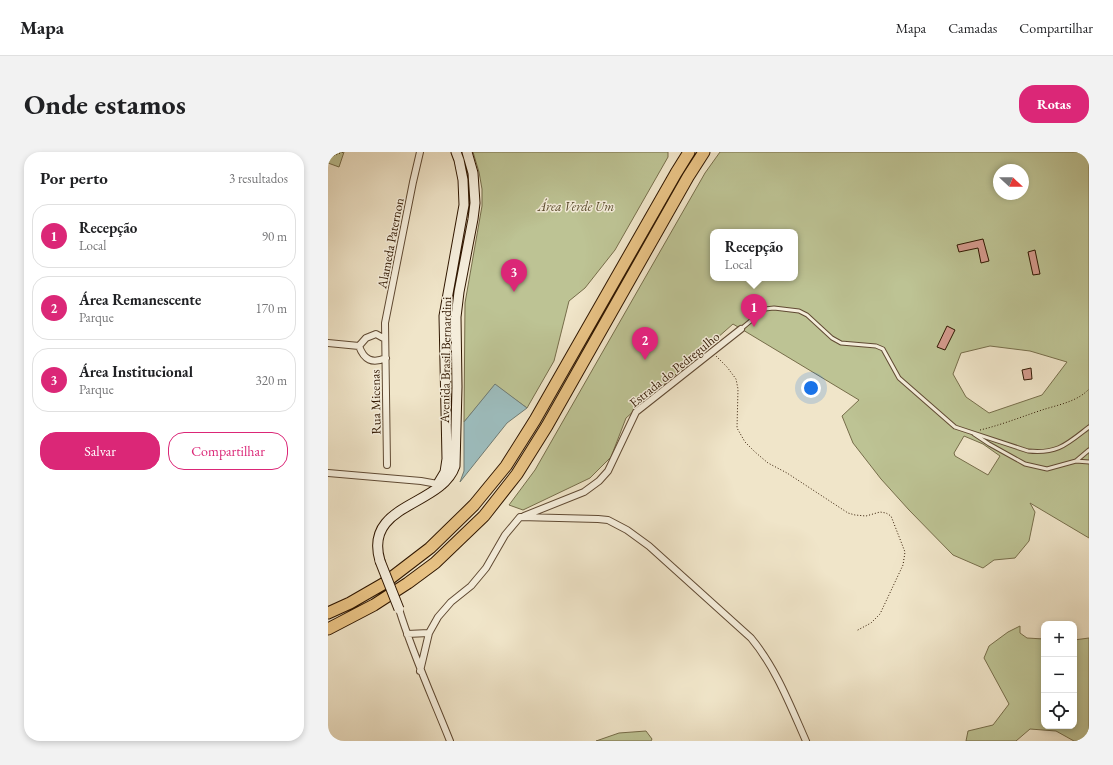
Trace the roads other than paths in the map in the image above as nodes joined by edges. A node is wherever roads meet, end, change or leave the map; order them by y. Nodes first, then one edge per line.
1 (420, 152) edge
2 (456, 152) edge
3 (467, 152) edge
4 (689, 152) edge
5 (704, 152) edge
6 (741, 329) joint
7 (385, 339) junction
8 (328, 343) edge
9 (359, 346) junction
10 (386, 358) junction
11 (1089, 427) edge
12 (971, 432) junction
13 (1089, 450) edge
14 (1076, 461) junction
15 (1089, 462) edge
16 (387, 465) dead end
17 (328, 473) edge
18 (438, 487) junction
19 (520, 517) junction
20 (399, 609) joint
21 (328, 613) edge
22 (328, 629) edge
23 (429, 633) junction
24 (407, 634) junction
25 (420, 671) junction
26 (450, 741) edge
27 (806, 741) edge

1 - 7 street, Alameda Paternon
2 - 18 street, Avenida Brasil Bernardini
3 - 18 street, Avenida Brasil Bernardini
4 - 21 highway
5 - 22 highway
6 - 12 lane
6 - 19 street, Estrada do Pedregulho
7 - 9 street
7 - 10 street, Rua Micenas
8 - 9 street
9 - 10 street
10 - 16 street, Rua Micenas
11 - 12 lane
12 - 14 lane
13 - 14 lane
14 - 15 lane
17 - 18 street
18 - 20 street, Avenida Brasil Bernardini, bridge
19 - 23 street
19 - 27 street
20 - 24 street
23 - 24 street
23 - 25 street
24 - 25 street
25 - 26 street

